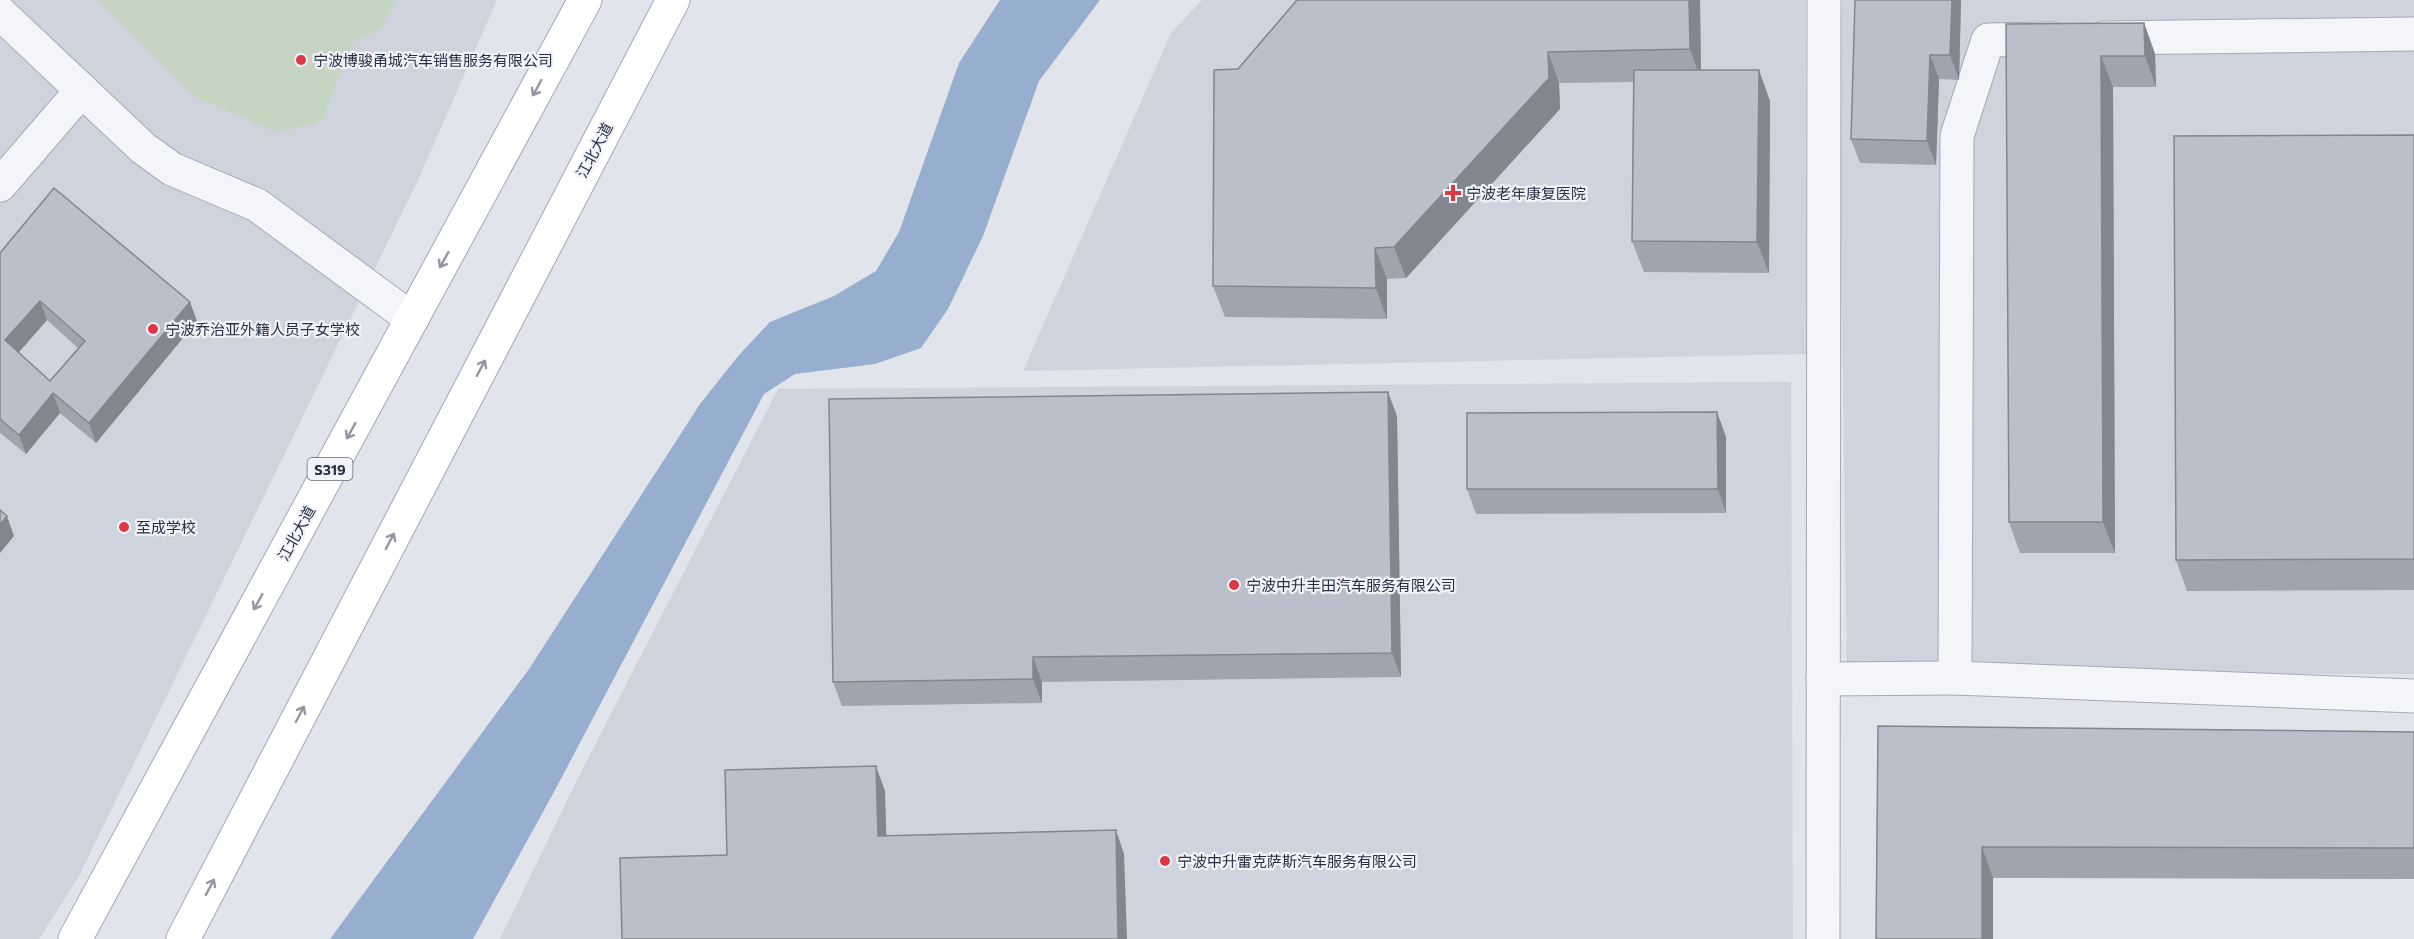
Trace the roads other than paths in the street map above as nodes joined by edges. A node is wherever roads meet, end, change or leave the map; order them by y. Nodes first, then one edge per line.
1 (585, 0) edge
2 (673, 0) edge
3 (1824, 0) edge
4 (0, 13) edge
5 (2414, 34) edge
6 (82, 90) junction
7 (0, 185) edge
8 (412, 319) junction
9 (1955, 678) junction
10 (1823, 679) junction
11 (2414, 696) edge
12 (75, 939) edge
13 (183, 939) edge
14 (1823, 939) edge

1 -> 8 main road, 江北大道 / S319
13 -> 2 main road, 江北大道
3 - 10 street
4 - 6 street
5 - 9 street
6 - 7 street
6 - 8 street
8 -> 12 main road, 江北大道 / S319
9 - 10 street
9 - 11 street
10 - 14 street

